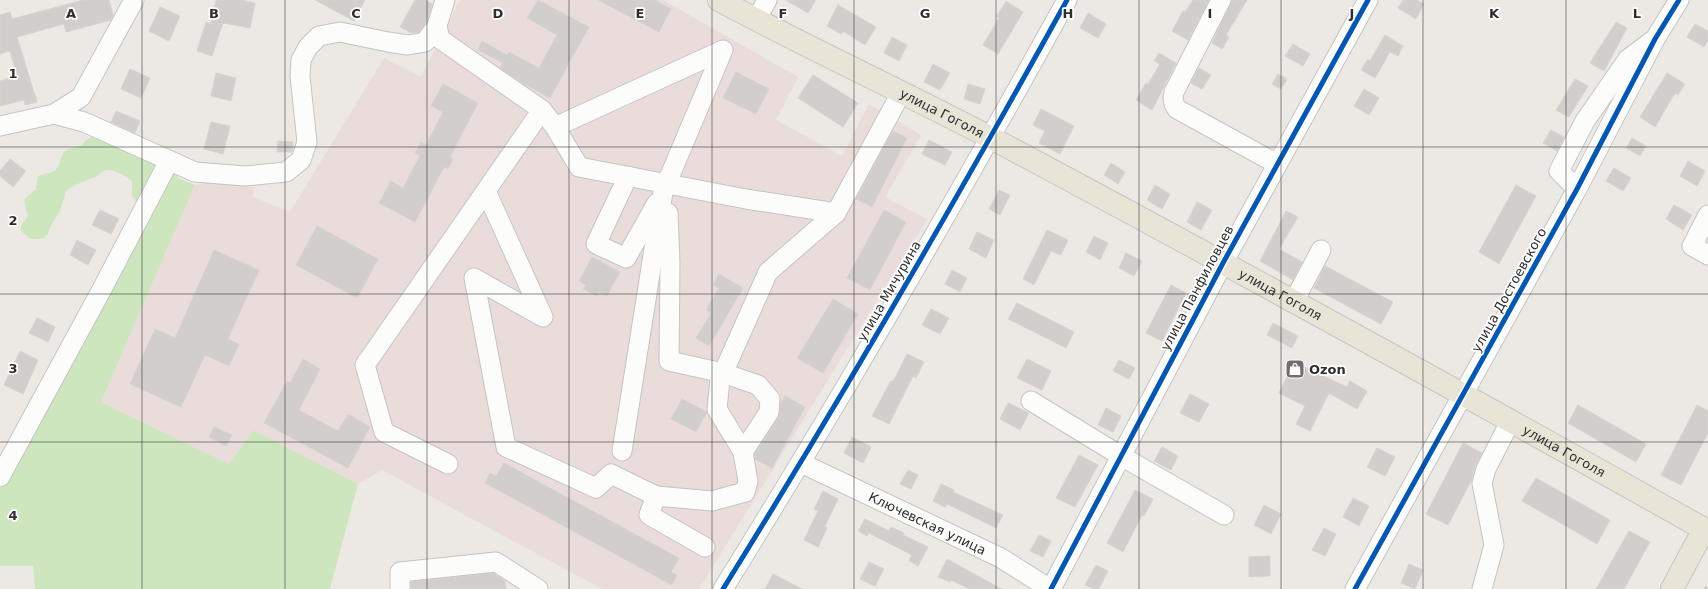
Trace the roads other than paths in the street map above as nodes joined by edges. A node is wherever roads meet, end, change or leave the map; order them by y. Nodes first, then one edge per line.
1 (134, 0) edge
2 (445, 0) edge
3 (719, 0) edge
4 (767, 0) edge
5 (1067, 0) edge
6 (1221, 0) edge
7 (1368, 0) edge
8 (1679, 0) edge
9 (756, 20) junction
10 (437, 26) junction
11 (901, 93) junction
12 (542, 110) junction
13 (54, 114) junction
14 (22, 120) junction
15 (0, 126) edge
16 (555, 127) junction
17 (0, 132) edge
18 (991, 138) junction
19 (169, 160) junction
20 (1277, 164) junction
21 (628, 176) junction
22 (665, 188) junction
23 (486, 191) junction
24 (836, 213) junction
25 (1708, 215) edge
26 (1321, 250) dead end
27 (1708, 255) edge
28 (1223, 263) junction
29 (1294, 301) junction
30 (723, 373) junction
31 (1464, 394) junction
32 (1031, 401) dead end
33 (1511, 420) junction
34 (622, 451) dead end
35 (743, 452) junction
36 (1121, 456) junction
37 (801, 463) junction
38 (448, 464) dead end
39 (0, 477) edge
40 (656, 496) junction
41 (1224, 515) dead end
42 (1707, 528) edge
43 (705, 547) dead end
44 (400, 589) edge
45 (538, 589) edge
46 (723, 589) edge
47 (1051, 589) edge
48 (1355, 589) edge
49 (1482, 589) edge
50 (1672, 589) edge

1 - 13 street
2 - 10 street
3 - 9 main road, улица Гоголя
4 - 9 street
5 - 18 street, улица Мичурина
6 - 20 street
7 - 20 street, улица Панфиловцев
8 - 31 street, улица Достоевского
9 - 11 main road, улица Гоголя
10 - 12 street
10 - 19 street
11 - 18 main road, улица Гоголя
11 - 24 street
12 - 16 street
12 - 23 street
13 - 14 street
13 - 19 street
14 - 15 street
14 - 17 street
16 - 21 street
16 - 22 street
18 - 28 main road, улица Гоголя
18 - 37 street, улица Мичурина
19 - 39 street
20 - 28 street, улица Панфиловцев
21 - 22 street
21 - 22 street
22 - 24 street
22 - 30 street
22 - 34 street
23 - 38 street
23 - 40 street
24 - 30 street
25 - 27 street
26 - 29 street
28 - 29 main road, улица Гоголя
28 - 36 street, улица Панфиловцев
29 - 31 main road, улица Гоголя
30 - 35 street
30 - 35 street
31 - 33 main road, улица Гоголя
31 - 48 street, улица Достоевского
32 - 36 street
33 - 42 main road, улица Гоголя
33 - 49 street
35 - 40 street
36 - 41 street
36 - 47 street, улица Панфиловцев
37 - 46 street, улица Мичурина
37 - 47 street, Ключевская улица
40 - 43 street
42 - 50 main road
44 - 45 street

